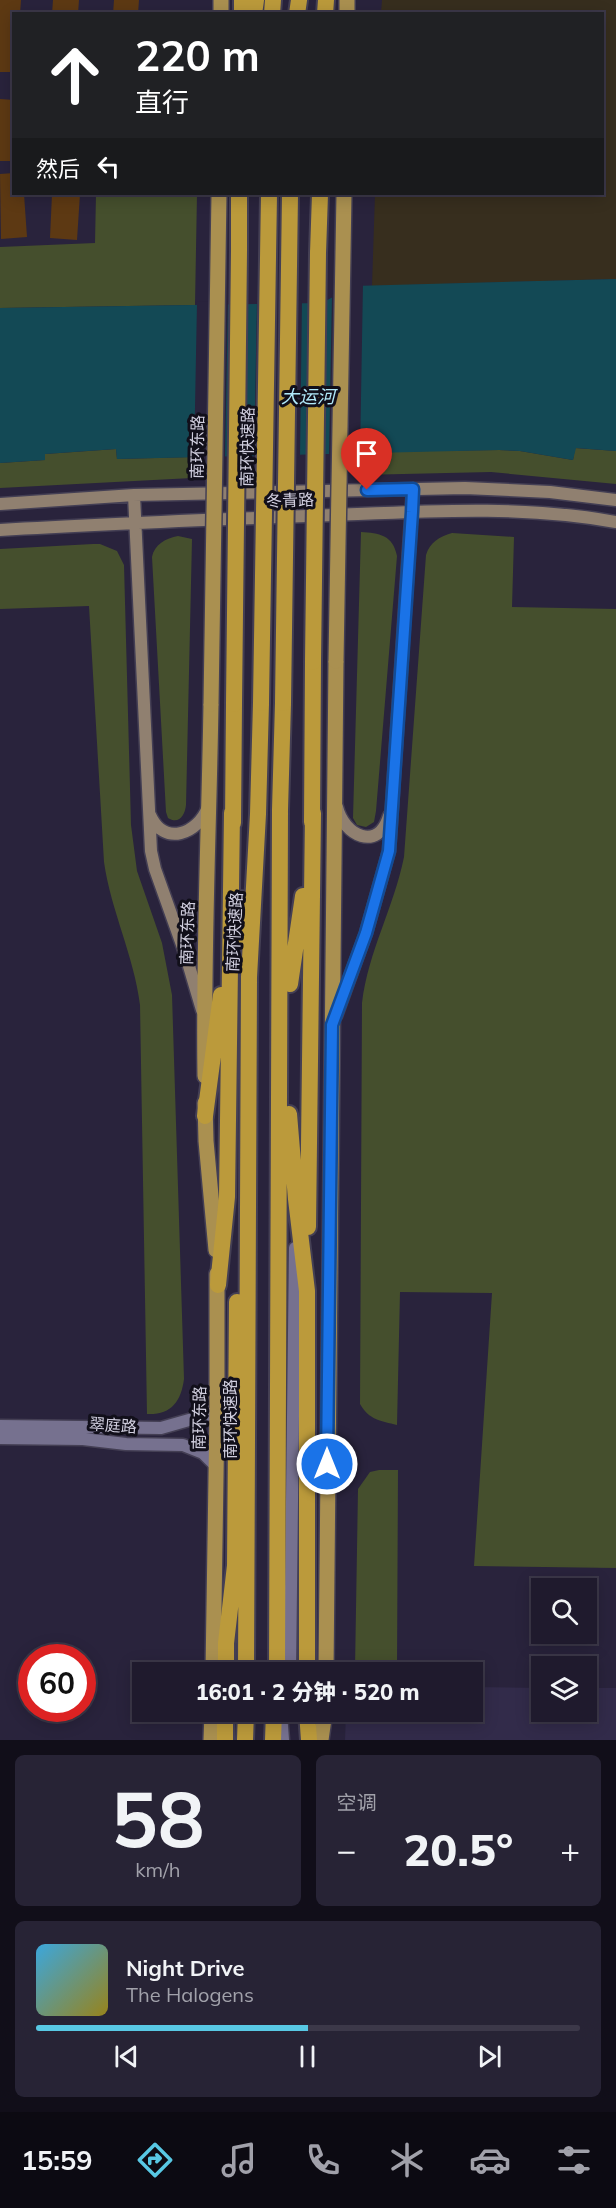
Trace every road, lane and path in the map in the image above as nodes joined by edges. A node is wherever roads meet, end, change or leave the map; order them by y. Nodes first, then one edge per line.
1 (219, 195) edge
2 (239, 195) edge
3 (269, 195) edge
4 (290, 195) edge
5 (320, 195) edge
6 (344, 195) edge
7 (413, 489) junction
8 (134, 495) junction
9 (616, 500) edge
10 (0, 504) edge
11 (412, 512) junction
12 (134, 522) junction
13 (616, 522) edge
14 (0, 530) edge
15 (335, 799) junction
16 (393, 803) junction
17 (209, 804) junction
18 (280, 810) junction
19 (149, 811) junction
20 (232, 813) junction
21 (313, 813) junction
22 (241, 899) junction
23 (231, 919) junction
24 (249, 977) junction
25 (291, 984) junction
26 (204, 1017) junction
27 (332, 1025) junction
28 (289, 1114) junction
29 (205, 1116) junction
30 (296, 1199) junction
31 (218, 1285) junction
32 (278, 1291) junction
33 (307, 1291) junction
34 (217, 1412) junction
35 (0, 1426) edge
36 (0, 1438) edge
37 (248, 1455) junction
38 (216, 1466) junction
39 (235, 1567) junction
40 (213, 1662) edge
41 (226, 1662) edge
42 (246, 1662) edge
43 (280, 1662) edge
44 (280, 1662) edge
45 (307, 1662) edge
46 (326, 1662) edge
47 (212, 1722) edge
48 (225, 1722) edge
49 (246, 1722) edge
50 (274, 1722) edge
51 (282, 1722) edge
52 (290, 1722) edge
53 (308, 1722) edge
54 (324, 1722) edge
55 (212, 1740) edge
56 (225, 1740) edge
57 (245, 1740) edge
58 (273, 1740) edge
59 (283, 1740) edge
60 (289, 1740) edge
61 (309, 1740) edge
62 (321, 1740) edge

1 - 17 main road, 南环东路, bridge
2 - 20 highway, bridge
3 - 24 highway, 南环快速路, bridge
4 - 18 highway, bridge
5 - 21 highway, bridge
6 - 15 main road, bridge
7 - 8 main road, 冬青路
7 - 9 main road, 冬青路
7 - 11 main road
8 - 10 main road, 冬青路
8 - 12 main road
11 - 12 main road, 冬青路
11 - 13 main road, 冬青路
11 - 16 main road
12 - 14 main road, 冬青路
12 - 19 main road
15 - 16 main road
15 - 27 main road
16 - 27 main road
17 - 19 main road
17 - 26 main road, 南环东路
18 - 25 highway
18 - 32 highway
19 - 26 main road
20 - 22 highway
20 - 23 highway
21 - 25 highway
21 - 33 highway
22 - 24 highway
22 - 39 highway
23 - 29 highway
23 - 31 highway
24 - 37 highway, 南环快速路
25 - 28 highway
26 - 29 main road, 南环东路
27 - 46 main road
28 - 30 highway
28 - 32 highway
29 - 31 main road, 南环东路
30 - 33 highway
30 - 44 street
31 - 34 main road, 南环东路
32 - 43 highway
33 - 45 highway
34 - 35 street, 翠庭路
34 - 38 main road, 南环东路
36 - 38 street, 翠庭路
37 - 39 highway
37 - 42 highway, 南环快速路
38 - 40 main road, 南环东路
39 - 41 highway
47 - 55 main road
48 - 56 highway
49 - 57 highway
50 - 58 highway
51 - 59 street
52 - 60 street
53 - 61 highway
54 - 62 main road

